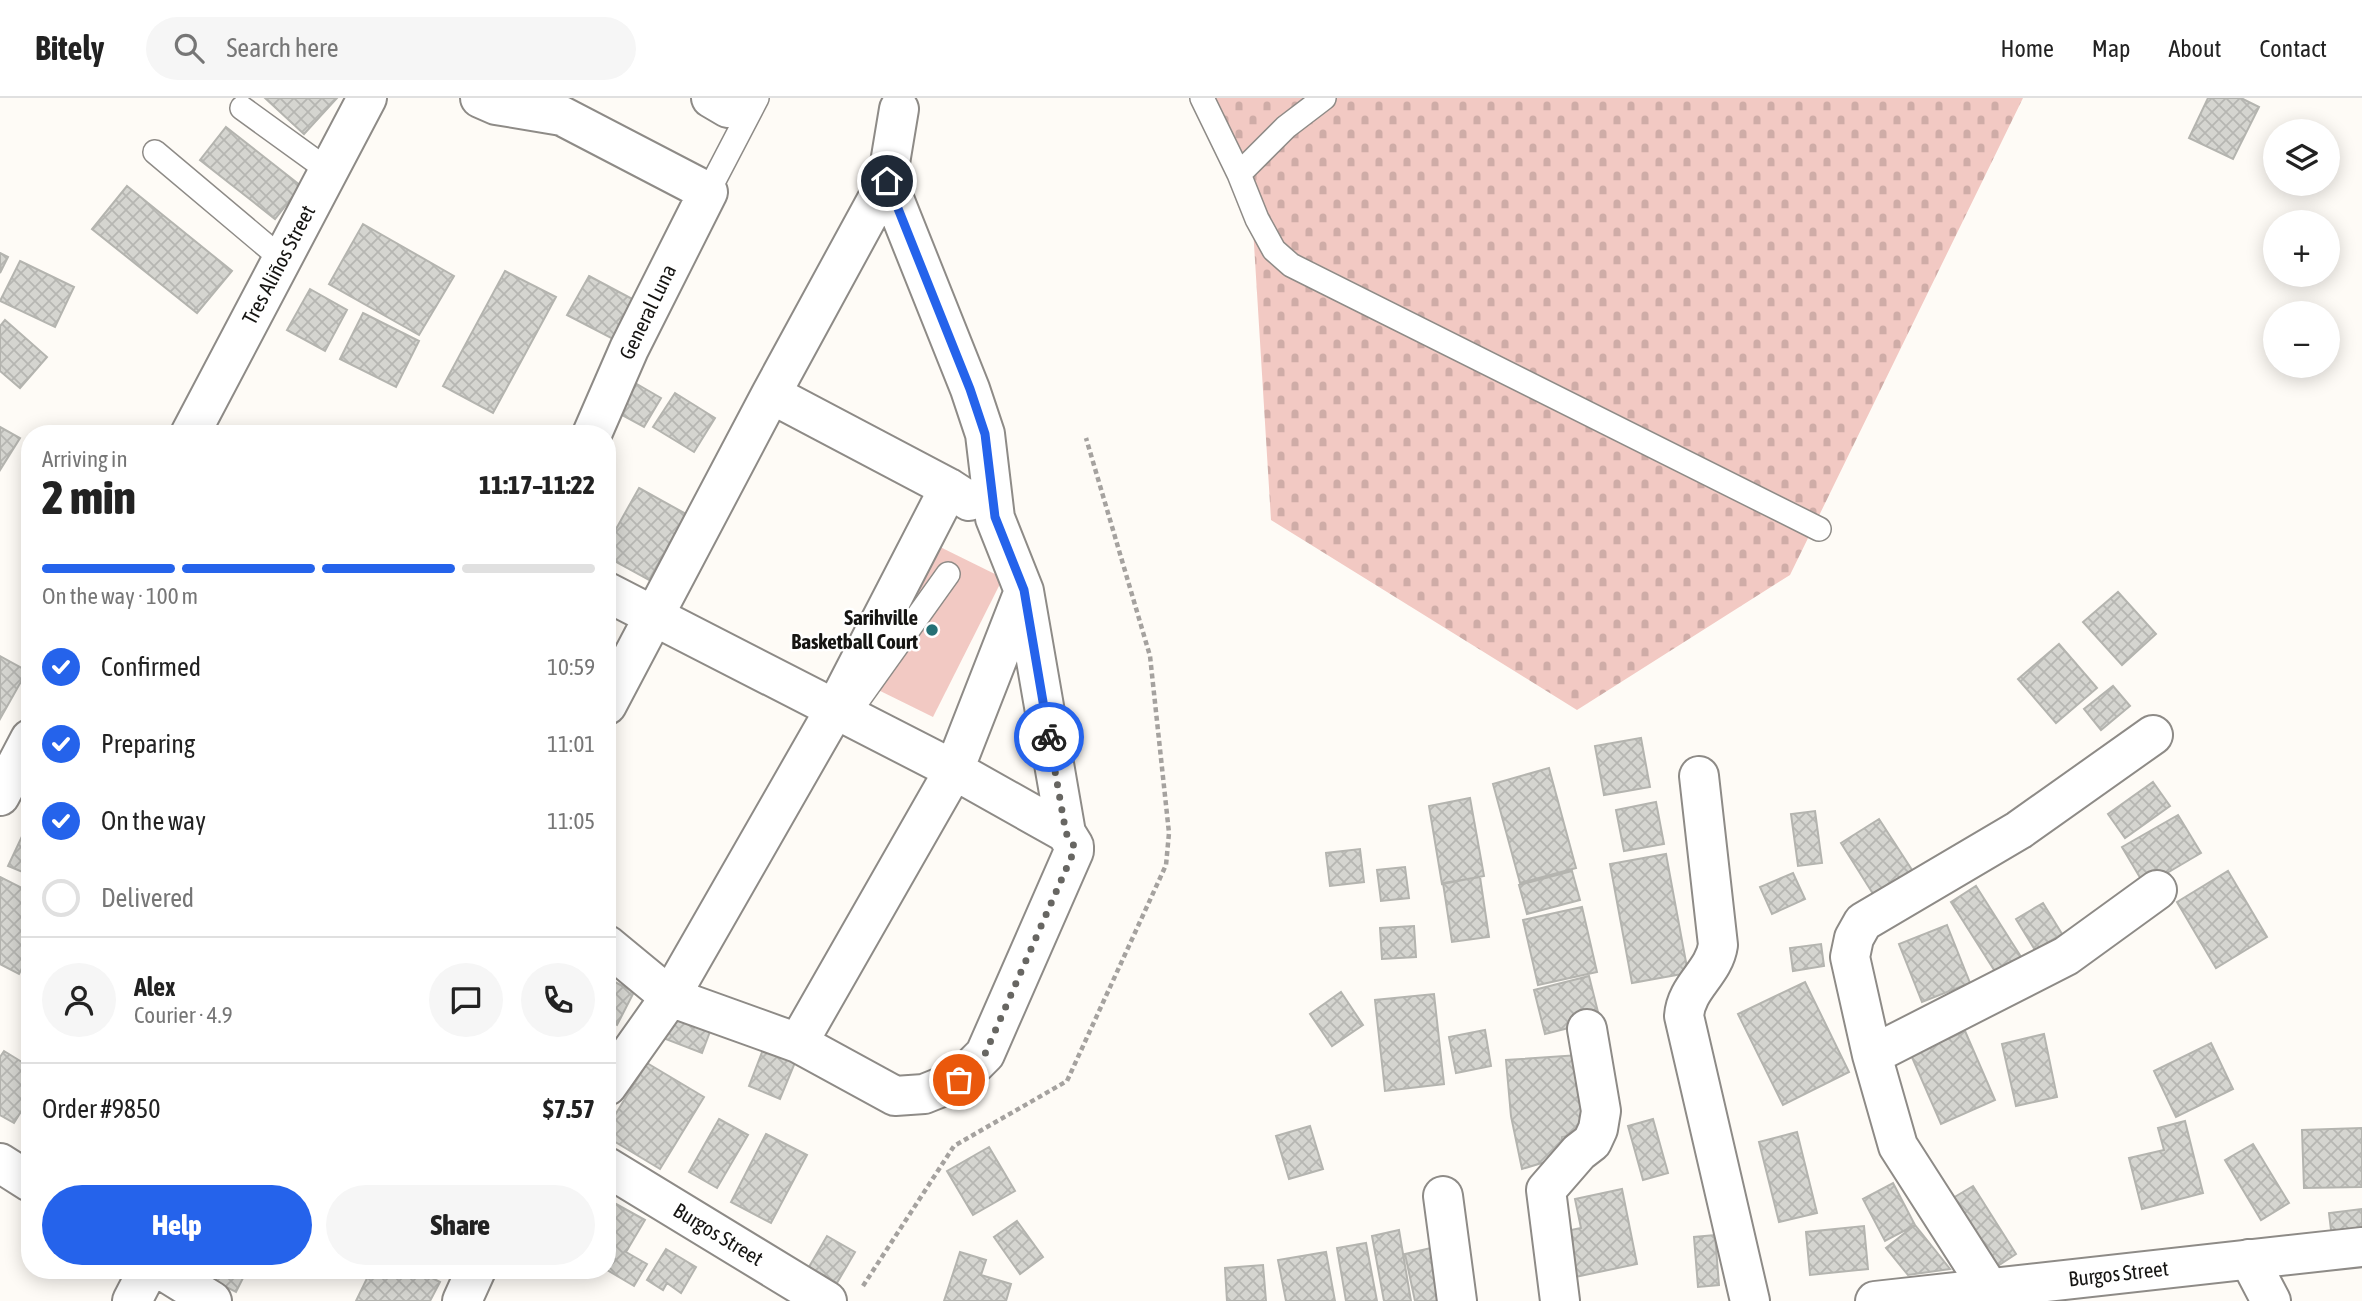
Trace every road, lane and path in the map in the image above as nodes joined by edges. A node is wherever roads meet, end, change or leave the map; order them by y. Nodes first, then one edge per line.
1 (367, 98) edge
2 (480, 98) edge
3 (1202, 98) edge
4 (1324, 98) edge
5 (732, 101) edge
6 (242, 108) dead end
7 (898, 109) dead end
8 (155, 152) dead end
9 (329, 171) junction
10 (1239, 174) junction
11 (887, 181) junction
12 (708, 192) junction
13 (282, 259) junction
14 (771, 394) junction
15 (195, 425) edge
16 (596, 425) edge
17 (949, 488) junction
18 (995, 517) junction
19 (1819, 529) dead end
20 (948, 574) dead end
21 (1024, 590) junction
22 (616, 597) edge
23 (655, 617) junction
24 (616, 688) edge
25 (841, 712) junction
26 (2153, 735) dead end
27 (21, 761) edge
28 (954, 770) junction
29 (1699, 776) dead end
30 (9, 791) edge
31 (1066, 833) junction
32 (2157, 890) dead end
33 (616, 952) edge
34 (670, 996) junction
35 (1587, 1029) dead end
36 (798, 1044) junction
37 (1871, 1055) junction
38 (616, 1073) edge
39 (0, 1163) edge
40 (616, 1172) edge
41 (21, 1176) edge
42 (1443, 1196) dead end
43 (2362, 1247) edge
44 (2249, 1259) junction
45 (143, 1279) edge
46 (177, 1279) edge
47 (472, 1279) edge
48 (1991, 1294) edge
49 (132, 1301) edge
50 (212, 1301) edge
51 (463, 1301) edge
52 (827, 1301) edge
53 (1457, 1301) edge
54 (1560, 1301) edge
55 (1750, 1301) edge
56 (1875, 1301) edge
57 (2271, 1301) edge

1 - 9 street, Tres Aliños Street
2 - 12 street
3 - 10 lane
4 - 10 lane
5 - 12 lane
6 - 9 lane
7 - 11 street
8 - 13 lane
9 - 13 street, Tres Aliños Street
10 - 19 lane
11 - 14 street
11 - 18 street
12 - 16 street, General Luna
13 - 15 street, Tres Aliños Street
14 - 17 street
14 - 23 street
17 - 18 street
17 - 25 street
18 - 21 street
20 - 25 lane
21 - 28 street
21 - 31 street
22 - 23 street
23 - 24 street
23 - 25 street
25 - 28 street
25 - 34 street
26 - 37 street
27 - 30 street
28 - 31 street
28 - 36 street
29 - 55 street
31 - 36 street
32 - 37 street
33 - 34 street
34 - 36 street
34 - 38 street
35 - 54 street
37 - 48 street
39 - 41 street
40 - 52 street, Burgos Street
42 - 53 street
43 - 44 street, Burgos Street
44 - 48 street, Burgos Street
44 - 57 street
45 - 49 street
46 - 50 street
47 - 51 street
48 - 56 street, Burgos Street

